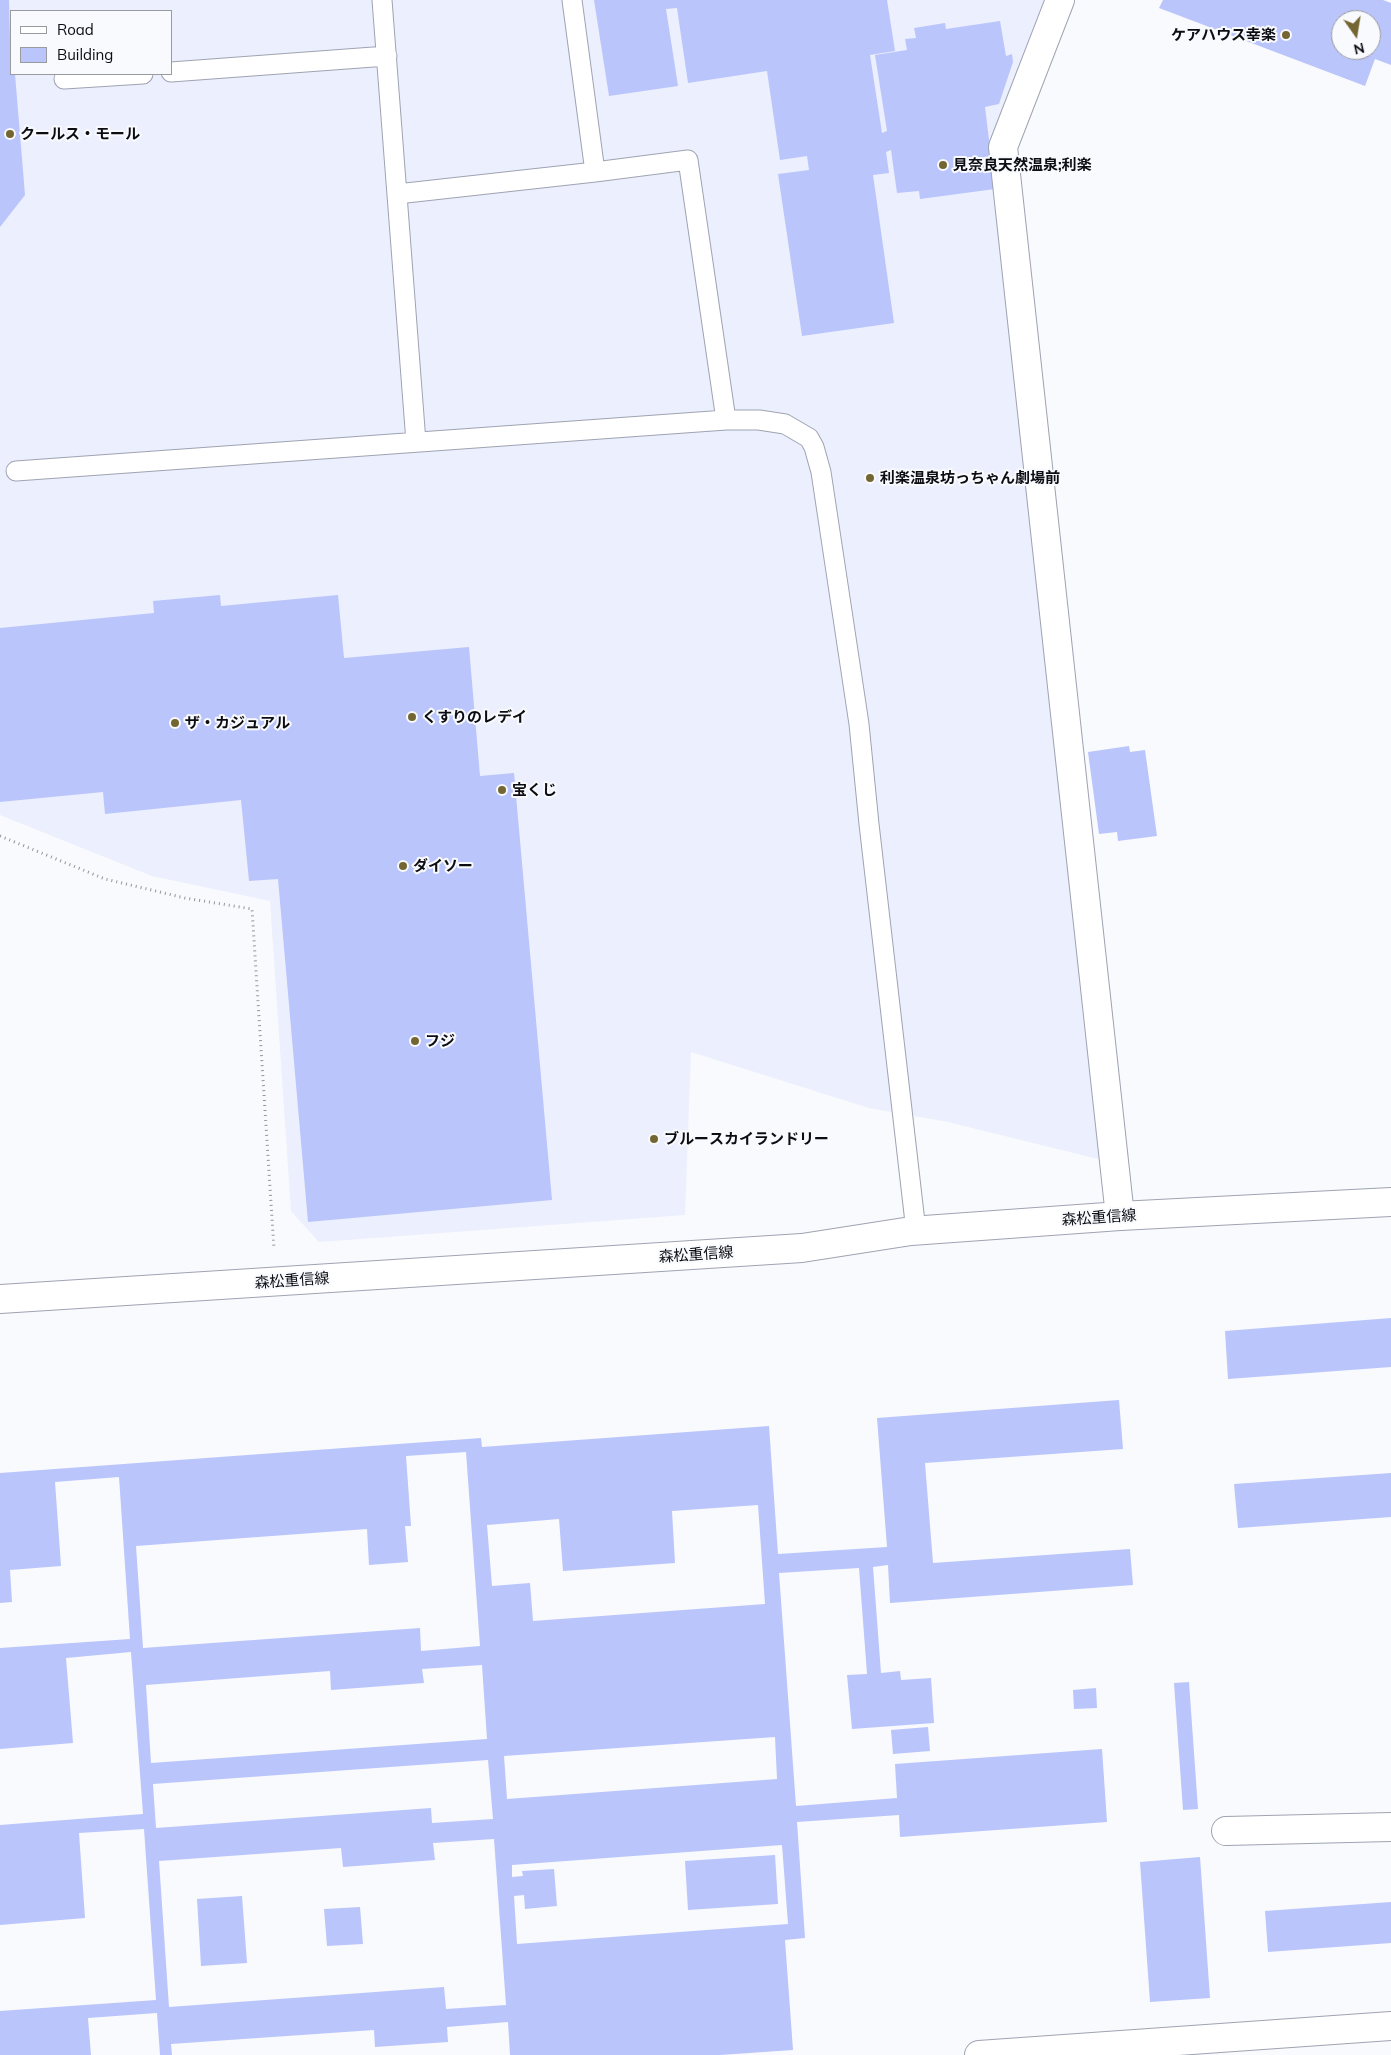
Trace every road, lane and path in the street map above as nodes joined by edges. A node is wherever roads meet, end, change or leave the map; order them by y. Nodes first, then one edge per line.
1 (382, 0) edge
2 (572, 0) edge
3 (1060, 0) edge
4 (387, 56) junction
5 (172, 72) edge
6 (130, 75) edge
7 (64, 80) dead end
8 (595, 172) junction
9 (397, 194) junction
10 (726, 420) junction
11 (416, 442) junction
12 (16, 471) dead end
13 (0, 836) edge
14 (1391, 1202) edge
15 (1120, 1216) junction
16 (916, 1231) junction
17 (276, 1282) junction
18 (0, 1299) edge
19 (1391, 1827) edge
20 (1226, 1831) dead end
21 (1391, 2026) edge
22 (979, 2055) edge

1 - 4 lane
2 - 8 lane
3 - 15 street
4 - 5 lane
4 - 9 lane
6 - 7 lane
8 - 9 lane
8 - 10 lane
9 - 11 lane
10 - 11 lane
10 - 16 lane
11 - 12 lane
13 - 17 path
14 - 15 street, 森松重信線
15 - 16 street, 森松重信線
16 - 17 street, 森松重信線
17 - 18 street, 森松重信線
19 - 20 street
21 - 22 street

